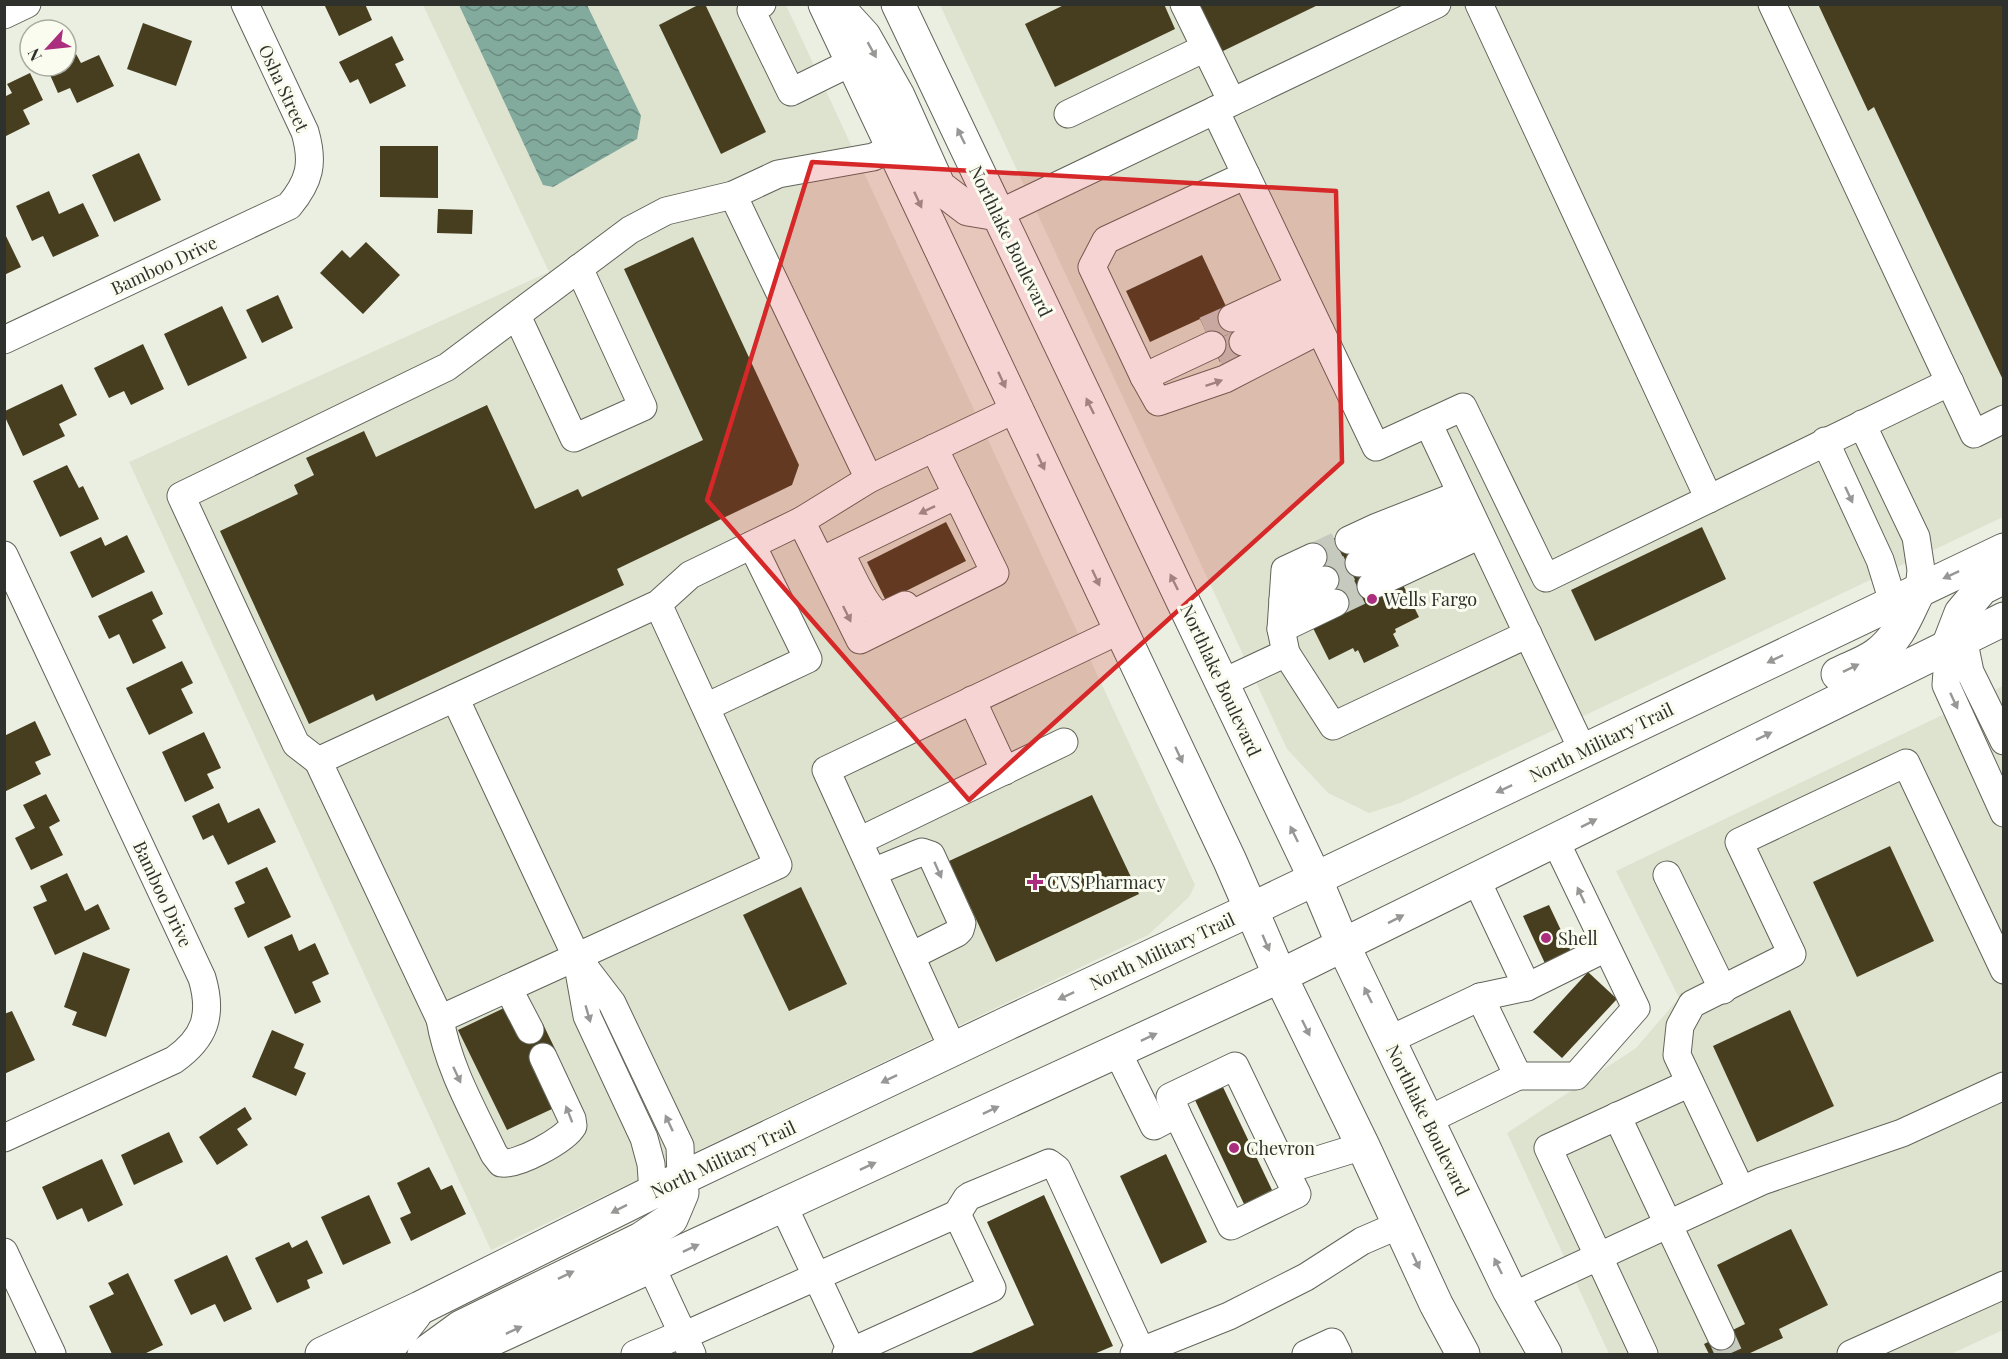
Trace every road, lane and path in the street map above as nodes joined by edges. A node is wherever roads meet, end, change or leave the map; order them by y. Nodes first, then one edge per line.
1 (27, 4) edge
2 (245, 4) edge
3 (762, 4) edge
4 (825, 4) edge
5 (836, 4) edge
6 (898, 4) edge
7 (1184, 4) edge
8 (1437, 4) edge
9 (1479, 4) edge
10 (1772, 4) edge
11 (4, 15) edge
12 (1205, 48) junction
13 (852, 62) junction
14 (1223, 106) junction
15 (1068, 114) dead end
16 (893, 147) junction
17 (309, 174) joint
18 (1246, 175) junction
19 (732, 195) junction
20 (998, 214) junction
21 (579, 268) junction
22 (1309, 307) junction
23 (517, 316) junction
24 (1238, 331) tunnel mouth
25 (4, 340) edge
26 (1211, 343) tunnel mouth
27 (1147, 382) junction
28 (1950, 382) junction
29 (1016, 409) junction
30 (2004, 419) edge
31 (1428, 423) junction
32 (1862, 424) junction
33 (1825, 441) junction
34 (934, 448) junction
35 (869, 479) junction
36 (957, 495) junction
37 (1708, 499) junction
38 (1470, 513) junction
39 (801, 521) junction
40 (752, 545) junction
41 (2004, 550) edge
42 (4, 555) edge
43 (831, 556) junction
44 (1360, 563) tunnel mouth
45 (2004, 578) edge
46 (1906, 596) junction
47 (658, 604) junction
48 (1283, 609) junction
49 (2004, 618) edge
50 (1120, 630) junction
51 (1528, 634) junction
52 (1956, 641) junction
53 (1222, 682) junction
54 (455, 698) junction
55 (972, 700) junction
56 (706, 707) junction
57 (2004, 741) edge
58 (1064, 742) dead end
59 (1583, 751) junction
60 (318, 761) junction
61 (1005, 771) junction
62 (1641, 797) junction
63 (2004, 813) edge
64 (1555, 840) junction
65 (859, 841) junction
66 (873, 872) junction
67 (1667, 875) dead end
68 (1316, 878) junction
69 (1476, 879) junction
70 (1252, 909) junction
71 (1343, 945) junction
72 (1606, 948) junction
73 (576, 956) junction
74 (911, 956) junction
75 (2004, 970) edge
76 (1280, 976) junction
77 (1527, 987) junction
78 (508, 988) junction
79 (1723, 990) junction
80 (1480, 997) junction
81 (440, 1019) junction
82 (530, 1030) dead end
83 (1389, 1040) junction
84 (953, 1049) junction
85 (1117, 1051) junction
86 (543, 1057) dead end
87 (1518, 1076) junction
88 (1690, 1083) junction
89 (2004, 1086) edge
90 (1178, 1114) junction
91 (1617, 1116) junction
92 (1428, 1120) junction
93 (4, 1138) edge
94 (1363, 1146) junction
95 (1285, 1170) junction
96 (667, 1185) junction
97 (1741, 1190) junction
98 (783, 1205) junction
99 (957, 1214) junction
100 (1667, 1224) junction
101 (1399, 1225) junction
102 (4, 1252) edge
103 (1598, 1256) junction
104 (651, 1266) junction
105 (816, 1276) junction
106 (2004, 1284) edge
107 (1513, 1296) junction
108 (420, 1308) junction
109 (1721, 1336) tunnel mouth
110 (687, 1345) edge
111 (849, 1353) edge
112 (1137, 1353) edge
113 (52, 1354) edge
114 (322, 1354) edge
115 (378, 1354) edge
116 (424, 1354) edge
117 (460, 1354) edge
118 (635, 1354) edge
119 (1306, 1354) edge
120 (1338, 1354) edge
121 (1463, 1354) edge
122 (1545, 1354) edge
123 (1644, 1354) edge
124 (1851, 1354) edge

1 - 11 street
2 - 17 street, Osha Street
3 - 13 street
4 - 13 main road
5 -> 20 main road
20 -> 6 main road, Northlake Boulevard
7 - 12 street
8 - 14 street
9 - 37 street
10 - 28 street
12 - 14 street
12 - 15 street
13 - 16 main road
14 - 18 street
14 - 20 street
16 - 19 street
16 -> 29 main road
17 - 25 street, Bamboo Drive
18 - 22 street
18 - 27 street
19 - 21 street
19 - 35 street
53 -> 20 main road, Northlake Boulevard
21 - 23 street
21 - 23 street
22 - 24 street
27 -> 22 street
22 - 31 street
23 - 60 street
26 - 27 street
28 - 30 street
28 - 32 street
29 - 34 street
29 -> 50 main road
31 - 37 street
31 - 38 street
32 - 33 street
32 - 46 street
33 - 37 street
33 -> 46 street
34 - 35 street
34 - 36 street
35 - 39 street
36 -> 43 street
43 -> 36 street
38 - 44 street
38 - 51 street
39 - 40 street
39 - 43 street
40 - 47 street
40 - 56 street
41 -> 46 main road, North Military Trail
42 - 93 street, Bamboo Drive
45 - 52 main road
46 -> 59 main road, North Military Trail
62 -> 46 main road
47 - 54 street
47 - 56 street
48 - 48 street
48 - 51 street
48 - 53 street
49 - 52 main road
50 - 55 street
50 -> 70 main road
51 - 59 street
52 - 57 street
62 -> 52 main road
52 -> 63 street
68 -> 53 main road, Northlake Boulevard
54 - 60 street
54 - 73 street
55 - 61 street
55 - 65 street
56 - 73 street
58 - 61 street
59 -> 68 main road, North Military Trail
60 - 81 street
61 - 65 street
64 -> 62 main road
64 - 69 main road
72 -> 64 street
65 - 66 street
66 - 74 street
66 -> 74 street
67 - 79 street
68 - 70 main road, North Military Trail
68 - 71 main road, Northlake Boulevard
71 -> 69 main road
69 - 77 street
70 -> 76 main road
70 -> 84 main road, North Military Trail
71 - 76 main road
83 -> 71 main road, Northlake Boulevard
72 - 77 street
72 - 87 street
73 - 78 street
73 - 96 street
74 - 84 street
75 - 79 street
85 -> 76 main road
76 -> 94 main road
77 - 80 street
78 - 81 street
78 - 82 street
79 - 88 street
80 - 83 street
80 - 87 street
81 -> 86 street
83 - 92 main road, Northlake Boulevard
84 -> 96 main road, North Military Trail
85 - 90 street
98 -> 85 main road
87 - 92 street
88 - 91 street
88 - 97 street
89 - 97 street
90 - 95 street
90 - 95 street
91 - 100 street
91 - 103 street
107 -> 92 main road, Northlake Boulevard
94 - 95 street
94 - 101 main road
96 -> 108 main road, North Military Trail
116 -> 96 main road
97 - 100 street
104 -> 98 main road
98 - 105 street
99 - 105 street
99 - 111 street
99 - 112 street
100 - 103 street
100 - 109 street
101 - 112 street
101 -> 121 main road
102 - 113 street
103 - 107 street
103 - 123 street
104 - 110 street
117 -> 104 main road
105 - 110 street
105 - 111 street
106 - 124 street
107 - 122 main road, Northlake Boulevard
108 - 114 main road, North Military Trail
108 - 115 main road
110 - 118 street
119 - 120 street

